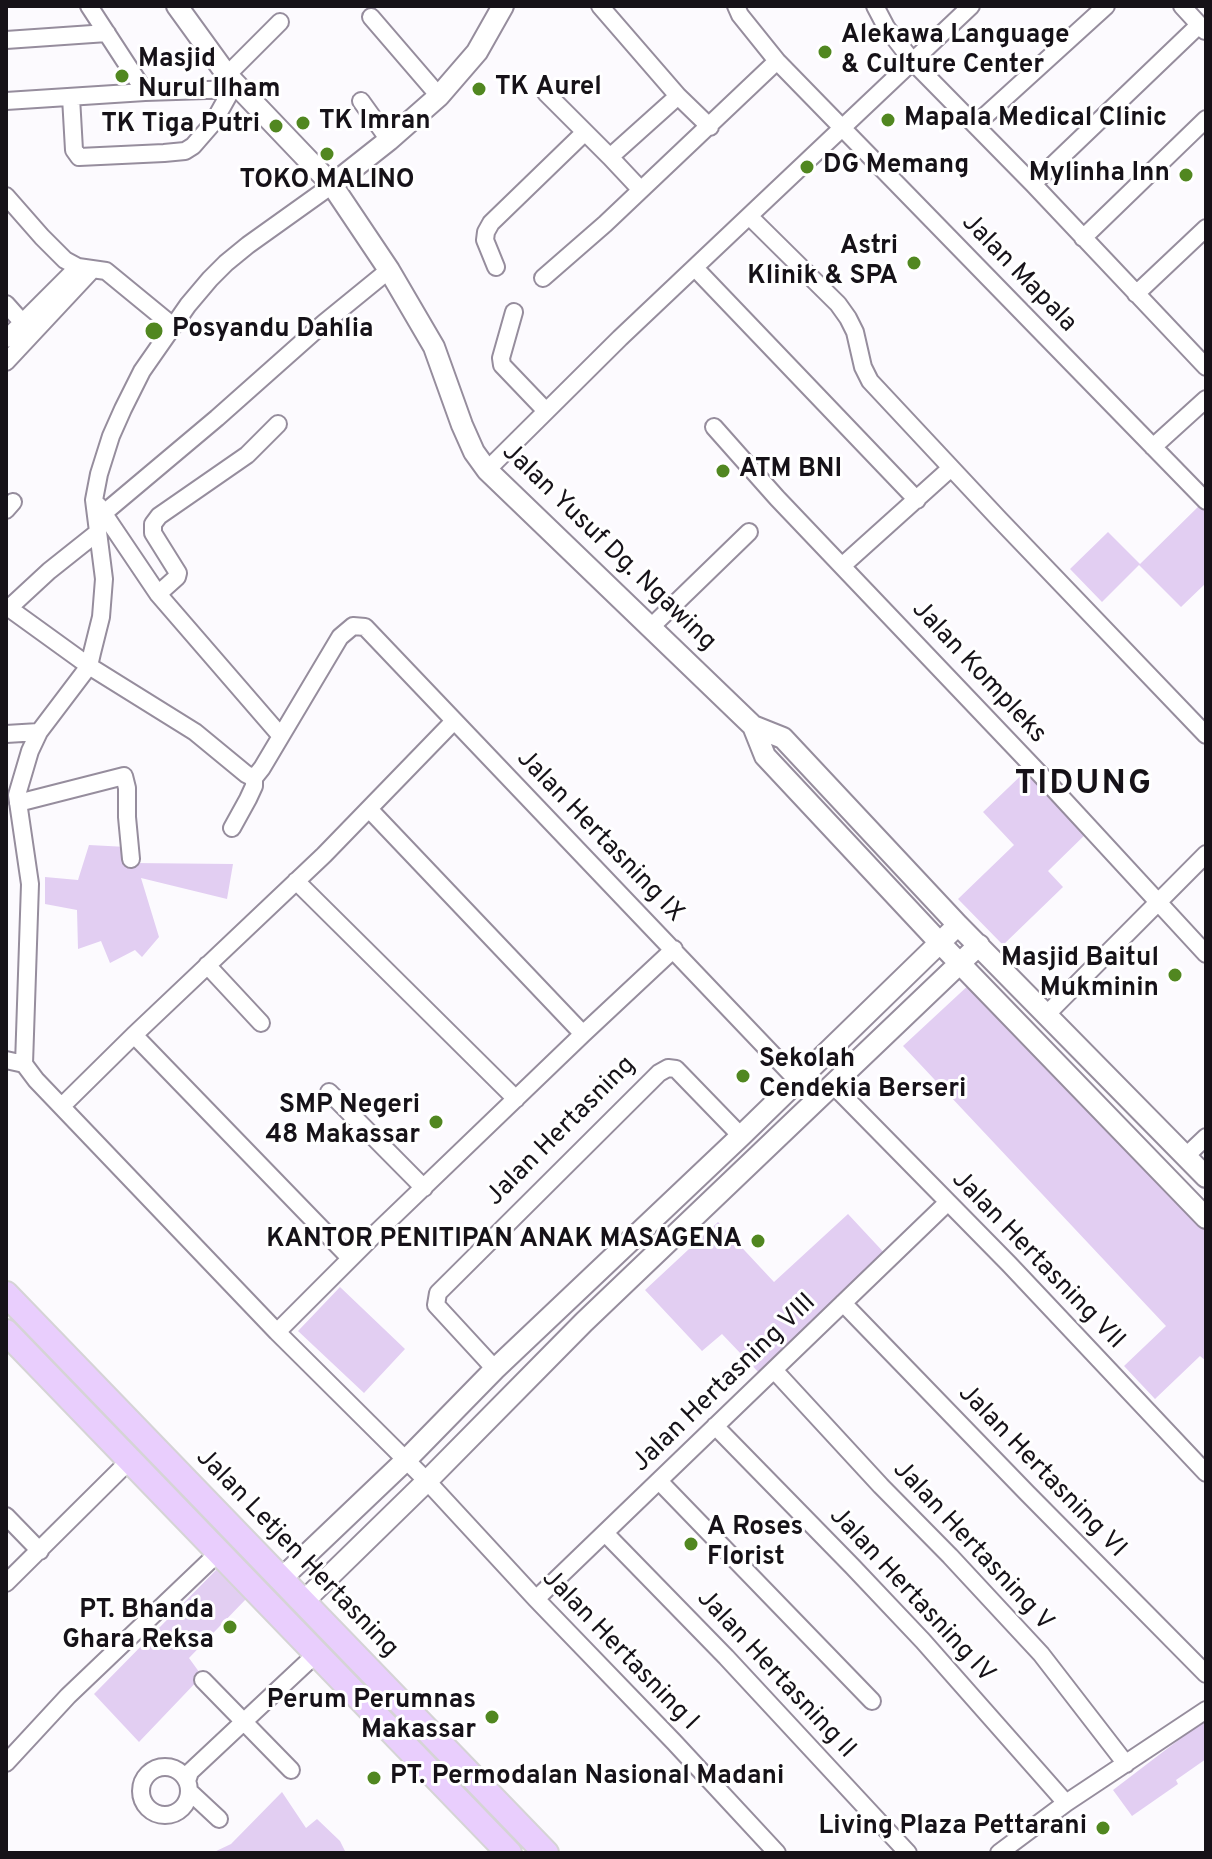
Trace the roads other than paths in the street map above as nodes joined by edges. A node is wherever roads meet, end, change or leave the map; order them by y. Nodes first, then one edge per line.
1 (89, 6) edge
2 (177, 6) edge
3 (503, 6) edge
4 (600, 6) edge
5 (736, 6) edge
6 (875, 6) edge
7 (971, 6) edge
8 (1106, 6) edge
9 (1182, 6) edge
10 (371, 17) dead end
11 (280, 22) dead end
12 (1203, 29) edge
13 (107, 33) junction
14 (6, 40) edge
15 (777, 61) junction
16 (913, 62) junction
17 (233, 84) junction
18 (145, 92) junction
19 (546, 93) dead end
20 (439, 96) junction
21 (678, 96) junction
22 (71, 97) junction
23 (6, 101) edge
24 (361, 101) dead end
25 (1206, 119) edge
26 (975, 125) junction
27 (710, 127) junction
28 (842, 127) junction
29 (585, 132) junction
30 (389, 140) junction
31 (610, 157) junction
32 (1033, 184) junction
33 (332, 185) junction
34 (641, 190) junction
35 (6, 196) edge
36 (749, 216) junction
37 (1206, 228) edge
38 (1083, 238) junction
39 (496, 267) dead end
40 (695, 268) junction
41 (85, 269) junction
42 (389, 270) junction
43 (543, 278) dead end
44 (1136, 294) junction
45 (6, 304) edge
46 (514, 312) dead end
47 (22, 322) junction
48 (173, 326) junction
49 (6, 339) edge
50 (6, 362) edge
51 (1206, 367) edge
52 (1206, 399) edge
53 (546, 411) junction
54 (278, 424) dead end
55 (714, 427) dead end
56 (1153, 447) junction
57 (951, 468) junction
58 (487, 470) junction
59 (917, 500) junction
60 (1206, 501) edge
61 (99, 506) junction
62 (98, 532) junction
63 (749, 532) dead end
64 (842, 566) junction
65 (158, 594) junction
66 (8, 607) edge
67 (651, 627) junction
68 (89, 666) junction
69 (454, 721) junction
70 (753, 726) junction
71 (39, 732) junction
72 (6, 734) edge
73 (280, 735) junction
74 (1206, 735) edge
75 (254, 778) junction
76 (18, 803) junction
77 (369, 809) junction
78 (232, 828) dead end
79 (1206, 854) edge
80 (131, 859) dead end
81 (897, 860) junction
82 (878, 878) junction
83 (296, 881) junction
84 (1157, 901) junction
85 (958, 925) junction
86 (939, 942) junction
87 (979, 945) junction
88 (674, 949) junction
89 (1206, 954) edge
90 (960, 964) junction
91 (207, 965) junction
92 (1047, 1014) junction
93 (261, 1023) dead end
94 (583, 1034) junction
95 (134, 1035) junction
96 (6, 1060) edge
97 (24, 1064) junction
98 (798, 1081) junction
99 (832, 1084) junction
100 (329, 1092) dead end
101 (516, 1099) junction
102 (816, 1100) junction
103 (62, 1106) junction
104 (741, 1136) junction
105 (1206, 1137) edge
106 (1186, 1156) junction
107 (1166, 1176) junction
108 (1206, 1177) edge
109 (424, 1188) junction
110 (948, 1202) junction
111 (1206, 1218) edge
112 (350, 1258) junction
113 (6, 1294) edge
114 (843, 1303) junction
115 (6, 1332) edge
116 (277, 1332) junction
117 (495, 1369) junction
118 (774, 1370) junction
119 (715, 1426) junction
120 (130, 1460) junction
121 (406, 1460) junction
122 (1206, 1473) edge
123 (427, 1481) junction
124 (659, 1481) junction
125 (6, 1516) edge
126 (346, 1517) junction
127 (605, 1533) junction
128 (367, 1539) junction
129 (40, 1551) junction
130 (218, 1553) junction
131 (281, 1579) junction
132 (6, 1583) edge
133 (536, 1599) junction
134 (303, 1602) junction
135 (316, 1654) junction
136 (1206, 1674) edge
137 (203, 1680) dead end
138 (872, 1701) dead end
139 (1206, 1710) edge
140 (244, 1722) junction
141 (449, 1752) junction
142 (6, 1763) edge
143 (1126, 1764) junction
144 (291, 1770) dead end
145 (431, 1771) junction
146 (1066, 1803) junction
147 (219, 1819) dead end
148 (509, 1853) edge
149 (546, 1853) edge
150 (777, 1853) edge
151 (908, 1853) edge
152 (999, 1853) edge

1 - 13 street
2 - 17 street, Jalan Yusuf Dg. Ngawing
3 - 20 street
4 - 21 street
5 - 15 street, Jalan Mapala
6 - 16 street
7 - 16 street
8 - 26 street
9 - 12 street
10 - 20 street
11 - 17 street
12 - 32 street
13 - 14 street
13 - 18 street
15 - 27 street
15 - 28 street, Jalan Mapala
16 - 26 street
16 - 28 street
17 - 18 street
17 - 22 street
17 - 33 street, Jalan Yusuf Dg. Ngawing
18 - 22 street
19 - 29 street
20 - 30 street
21 - 27 street
21 - 31 street
22 - 23 street
24 - 30 street
25 - 38 street
26 - 32 street
27 - 34 street
28 - 36 street
28 - 56 street, Jalan Mapala
29 - 31 street
29 - 39 street
30 - 33 street
31 - 34 street
32 - 38 street
33 - 42 street, Jalan Yusuf Dg. Ngawing
33 - 48 street
34 - 43 street
35 - 41 street
36 - 40 street
36 - 57 street
37 - 44 street
38 - 44 street
40 - 53 street
40 - 59 street
41 - 47 street
41 - 48 street
41 - 50 street
42 - 58 street, Jalan Yusuf Dg. Ngawing
42 - 61 street
44 - 51 street
45 - 47 street
46 - 53 street
47 - 49 street
48 - 61 street
52 - 56 street
53 - 58 street
54 - 65 street
55 - 64 street, Jalan Kompleks
56 - 60 street, Jalan Mapala
57 - 59 street
57 - 74 street
58 - 67 street, Jalan Yusuf Dg. Ngawing
59 - 64 street
61 - 62 street
61 - 65 street
62 - 66 street
62 - 68 street
63 - 67 street
64 - 84 street, Jalan Kompleks
65 - 73 street
66 - 68 street
67 - 70 street, Jalan Yusuf Dg. Ngawing
68 - 71 street
68 - 75 street
69 - 73 street, Jalan Hertasning IX
69 - 77 street
69 - 88 street, Jalan Hertasning IX
70 - 81 street, Jalan Yusuf Dg. Ngawing
70 - 82 street, Jalan Yusuf Dg. Ngawing
71 - 72 street
71 - 76 street
73 - 75 street
75 - 78 street
76 - 80 street
76 - 97 street
77 - 83 street
77 - 94 street
79 - 84 street
81 - 82 street
81 - 85 street, Jalan Yusuf Dg. Ngawing
82 - 86 street, Jalan Yusuf Dg. Ngawing
83 - 91 street
83 - 101 street
84 - 89 street, Jalan Kompleks
84 - 92 street
85 - 86 street
85 - 87 street, Jalan Yusuf Dg. Ngawing
86 - 90 street, Jalan Yusuf Dg. Ngawing
86 - 98 street
87 - 90 street
87 - 92 street, Jalan Yusuf Dg. Ngawing
88 - 94 street, Jalan Hertasning
88 - 98 street, Jalan Hertasning IX
90 - 99 street
90 - 107 street, Jalan Yusuf Dg. Ngawing
91 - 93 street
91 - 95 street
92 - 106 street, Jalan Yusuf Dg. Ngawing
94 - 101 street, Jalan Hertasning
95 - 103 street
95 - 112 street
96 - 97 street
97 - 103 street, Jalan Hertasning I
98 - 102 street, Jalan Hertasning IX
98 - 104 street
99 - 102 street
99 - 110 street, Jalan Hertasning VII
100 - 109 street
101 - 109 street, Jalan Hertasning
102 - 123 street
103 - 116 street, Jalan Hertasning I
104 - 117 street
104 - 117 street, Jalan Hertasning
105 - 106 street
106 - 107 street
106 - 108 street, Jalan Yusuf Dg. Ngawing
107 - 111 street, Jalan Yusuf Dg. Ngawing
109 - 112 street, Jalan Hertasning
110 - 114 street, Jalan Hertasning VIII
110 - 122 street, Jalan Hertasning VII
112 - 116 street, Jalan Hertasning
113 - 131 main road, Jalan Letjen Hertasning
114 - 118 street, Jalan Hertasning VIII
114 - 136 street, Jalan Hertasning VI
115 - 120 main road, Jalan Letjen Hertasning
116 - 121 street, Jalan Hertasning I
117 - 121 street
118 - 119 street, Jalan Hertasning VIII
118 - 143 street, Jalan Hertasning V
119 - 124 street, Jalan Hertasning VIII
119 - 146 street, Jalan Hertasning IV
120 - 129 street
120 - 130 main road, Jalan Letjen Hertasning
121 - 123 street, Jalan Hertasning I
121 - 126 street
123 - 128 street
123 - 133 street, Jalan Hertasning I
124 - 127 street, Jalan Hertasning VIII
124 - 138 street
125 - 129 street
126 - 128 street
126 - 131 street
127 - 133 street, Jalan Hertasning VIII
127 - 151 street, Jalan Hertasning II
128 - 134 street
129 - 132 street
130 - 135 main road, Jalan Letjen Hertasning
130 - 142 street
131 - 134 main road, Jalan Letjen Hertasning
133 - 150 street, Jalan Hertasning I
134 - 141 main road, Jalan Letjen Hertasning
135 - 140 street
135 - 145 main road, Jalan Letjen Hertasning
137 - 140 street
139 - 143 street
140 - 144 street
140 - 147 street
141 - 145 main road
141 - 149 main road, Jalan Letjen Hertasning
143 - 146 street
145 - 148 main road, Jalan Letjen Hertasning
146 - 152 street

